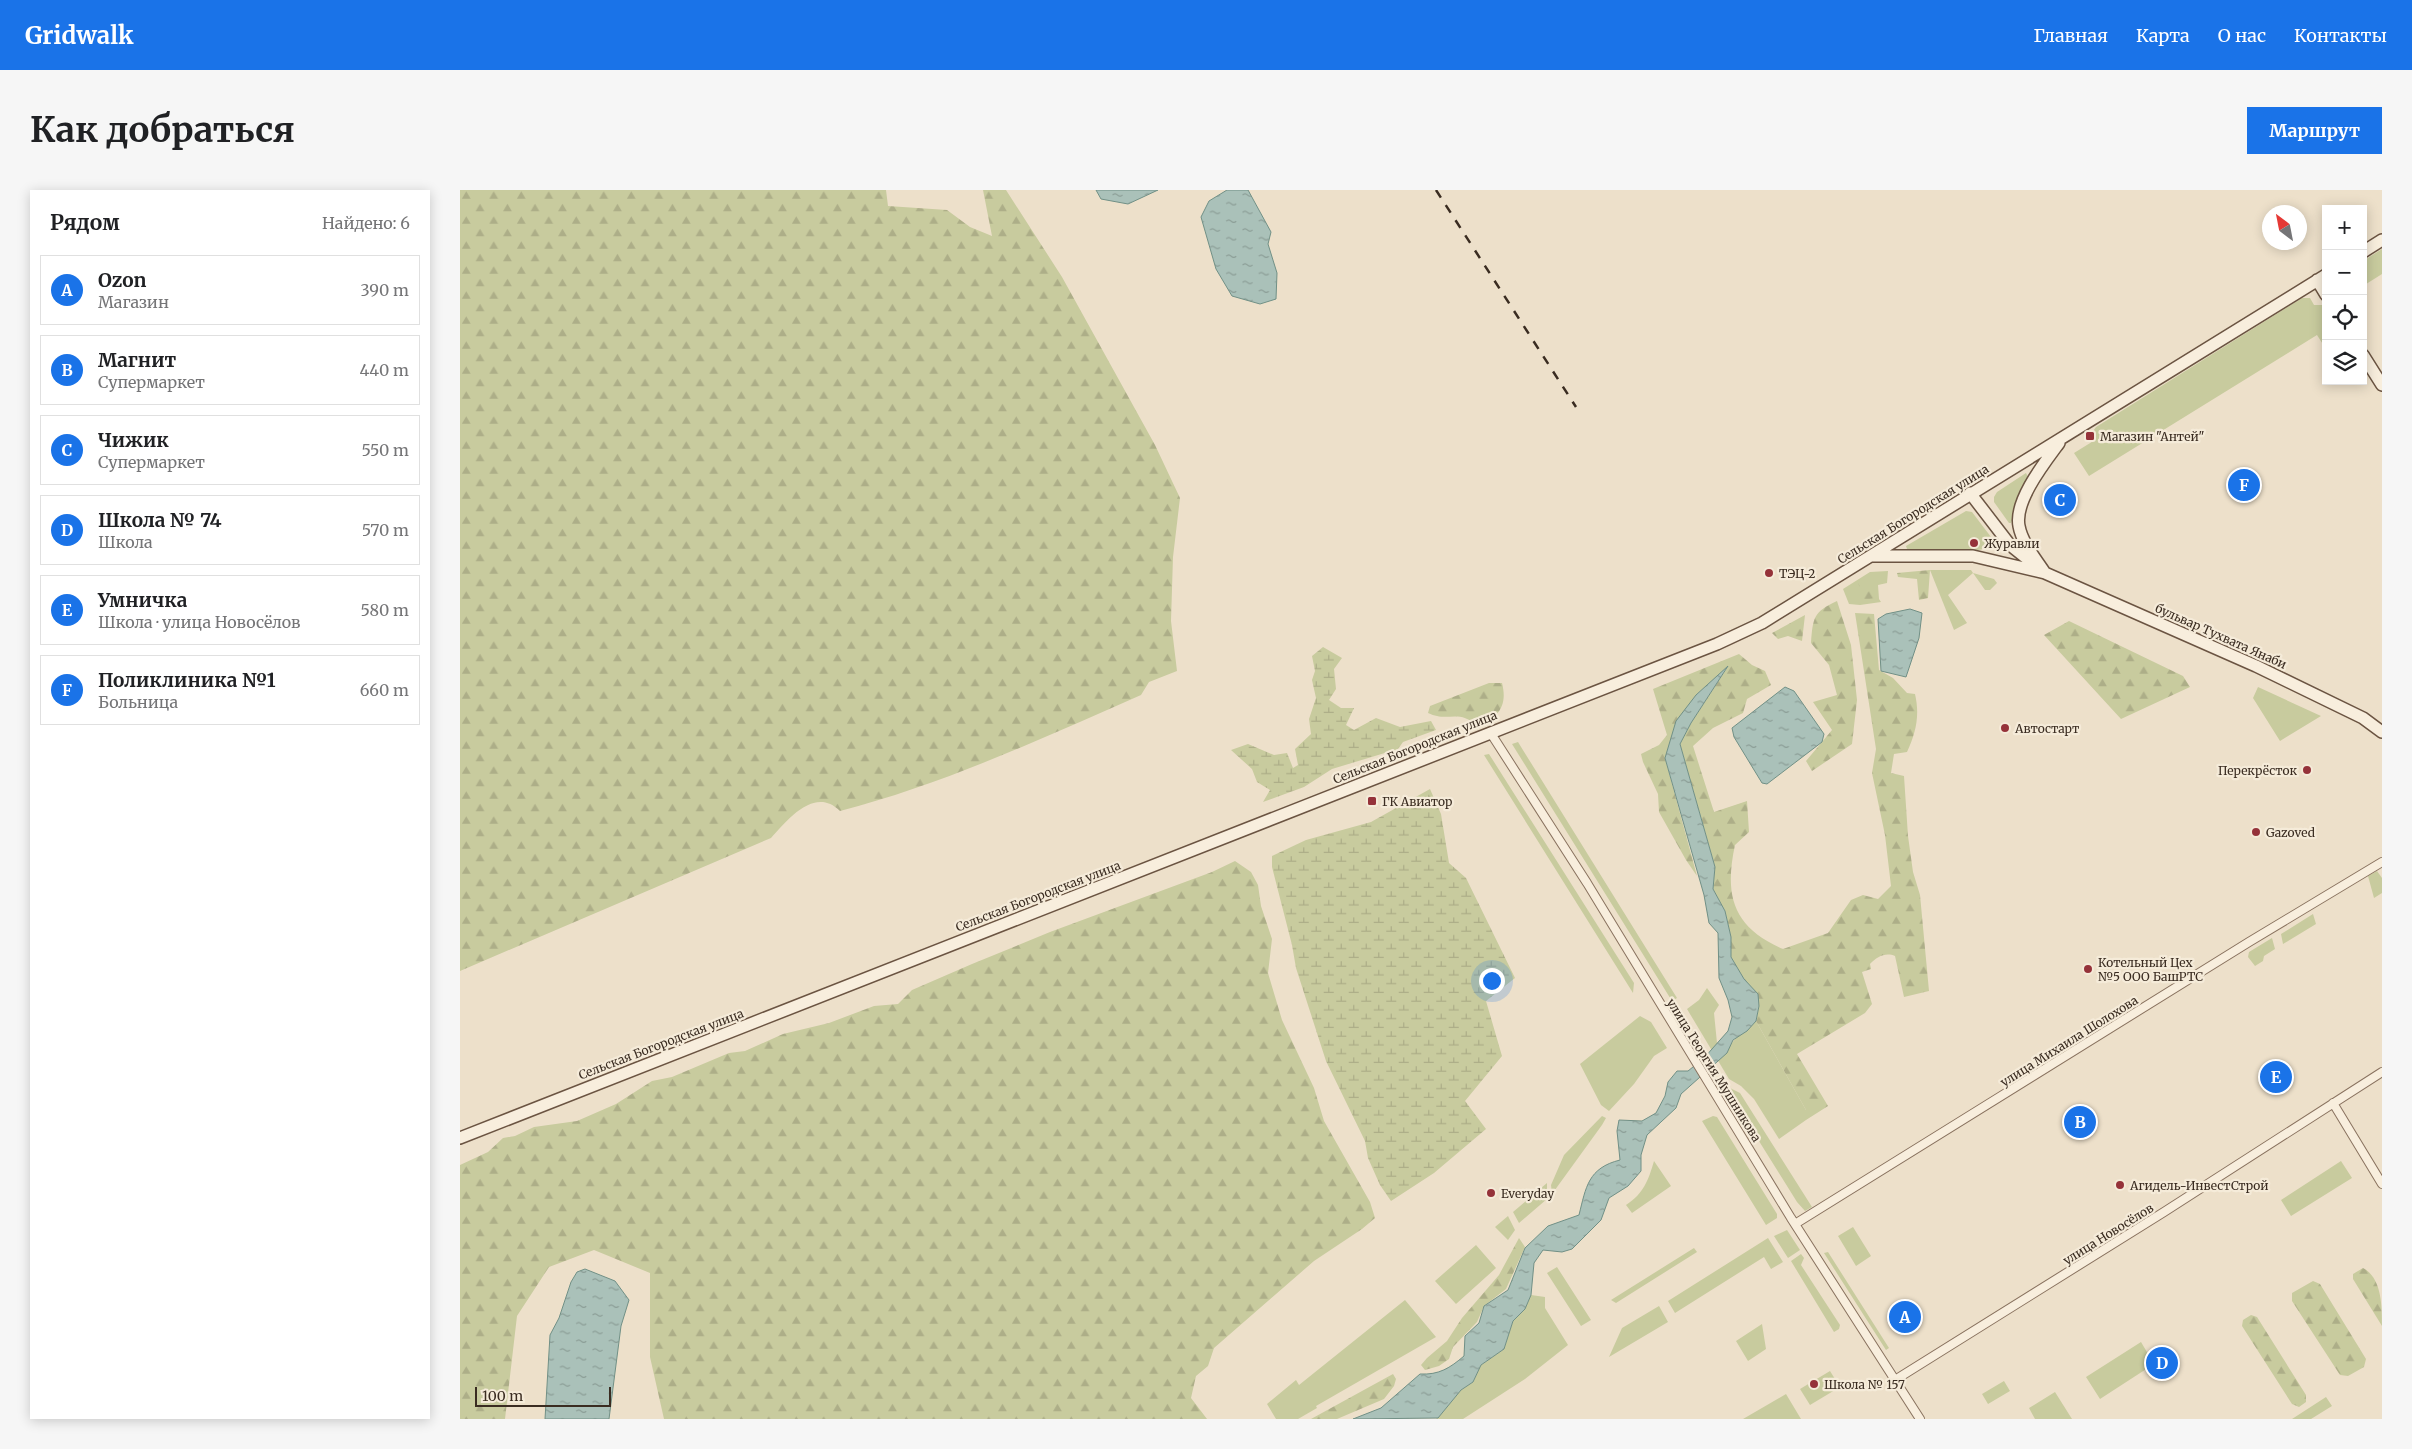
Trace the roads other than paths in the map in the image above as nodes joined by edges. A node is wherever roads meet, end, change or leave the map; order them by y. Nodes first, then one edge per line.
1 (2382, 240) edge
2 (2366, 250) edge
3 (2321, 278) edge
4 (2326, 295) edge
5 (2367, 361) edge
6 (2382, 385) edge
7 (2069, 435) junction
8 (1970, 493) junction
9 (1872, 556) junction
10 (2045, 573) junction
11 (1490, 732) junction
12 (2382, 732) edge
13 (2382, 862) edge
14 (2382, 1072) edge
15 (2333, 1103) junction
16 (460, 1138) edge
17 (2382, 1184) edge
18 (1794, 1224) junction
19 (1895, 1380) junction
20 (1920, 1419) edge

1 - 2 main road
3 - 4 main road
3 - 7 main road, Сельская Богородская улица
5 - 6 main road
7 - 8 main road, Сельская Богородская улица
7 - 10 main road
8 - 9 main road, Сельская Богородская улица
8 - 10 main road, бульвар Тухвата Янаби
9 - 10 main road, бульвар Тухвата Янаби
9 - 11 main road, Сельская Богородская улица
10 - 12 main road, бульвар Тухвата Янаби
11 - 16 main road, Сельская Богородская улица
11 - 18 street, улица Георгия Мушникова
13 - 18 street, улица Михаила Шолохова
14 - 15 street, улица Новосёлов
15 - 17 street
15 - 19 street, улица Новосёлов
18 - 19 street, улица Георгия Мушникова
19 - 20 street, улица Георгия Мушникова

